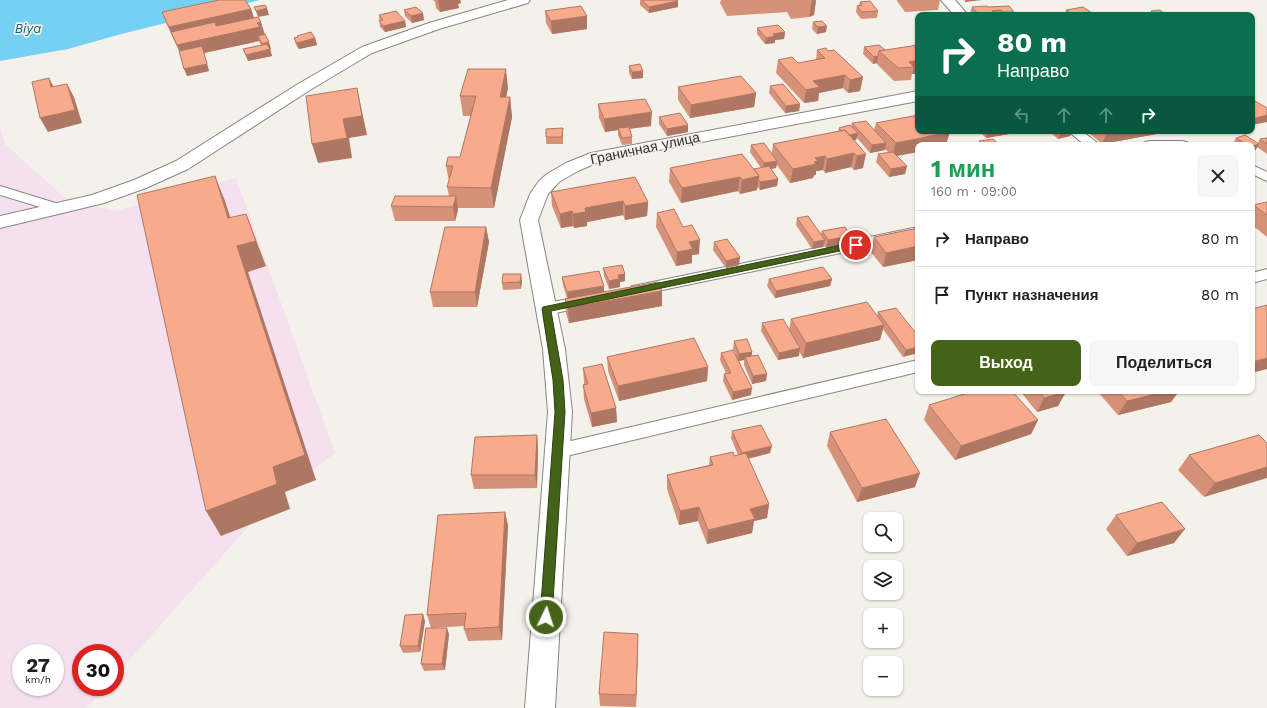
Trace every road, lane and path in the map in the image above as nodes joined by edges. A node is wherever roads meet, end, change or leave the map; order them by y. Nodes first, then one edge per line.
1 (523, 0) edge
2 (948, 0) edge
3 (958, 12) edge
4 (915, 97) edge
5 (1078, 134) edge
6 (1089, 142) edge
7 (1255, 171) edge
8 (1267, 177) edge
9 (0, 190) edge
10 (57, 208) junction
11 (0, 222) edge
12 (915, 233) edge
13 (1267, 274) edge
14 (1255, 277) edge
15 (624, 293) edge
16 (600, 298) edge
17 (546, 309) junction
18 (915, 367) edge
19 (558, 451) junction
20 (540, 708) edge

1 - 10 street
2 - 3 street
4 - 17 street, Граничная улица
5 - 6 lane
7 - 8 lane
9 - 10 lane
10 - 11 street
12 - 15 lane
13 - 14 lane
16 - 17 lane
17 - 19 street, Граничная улица
18 - 19 lane
19 - 20 street, Граничная улица

